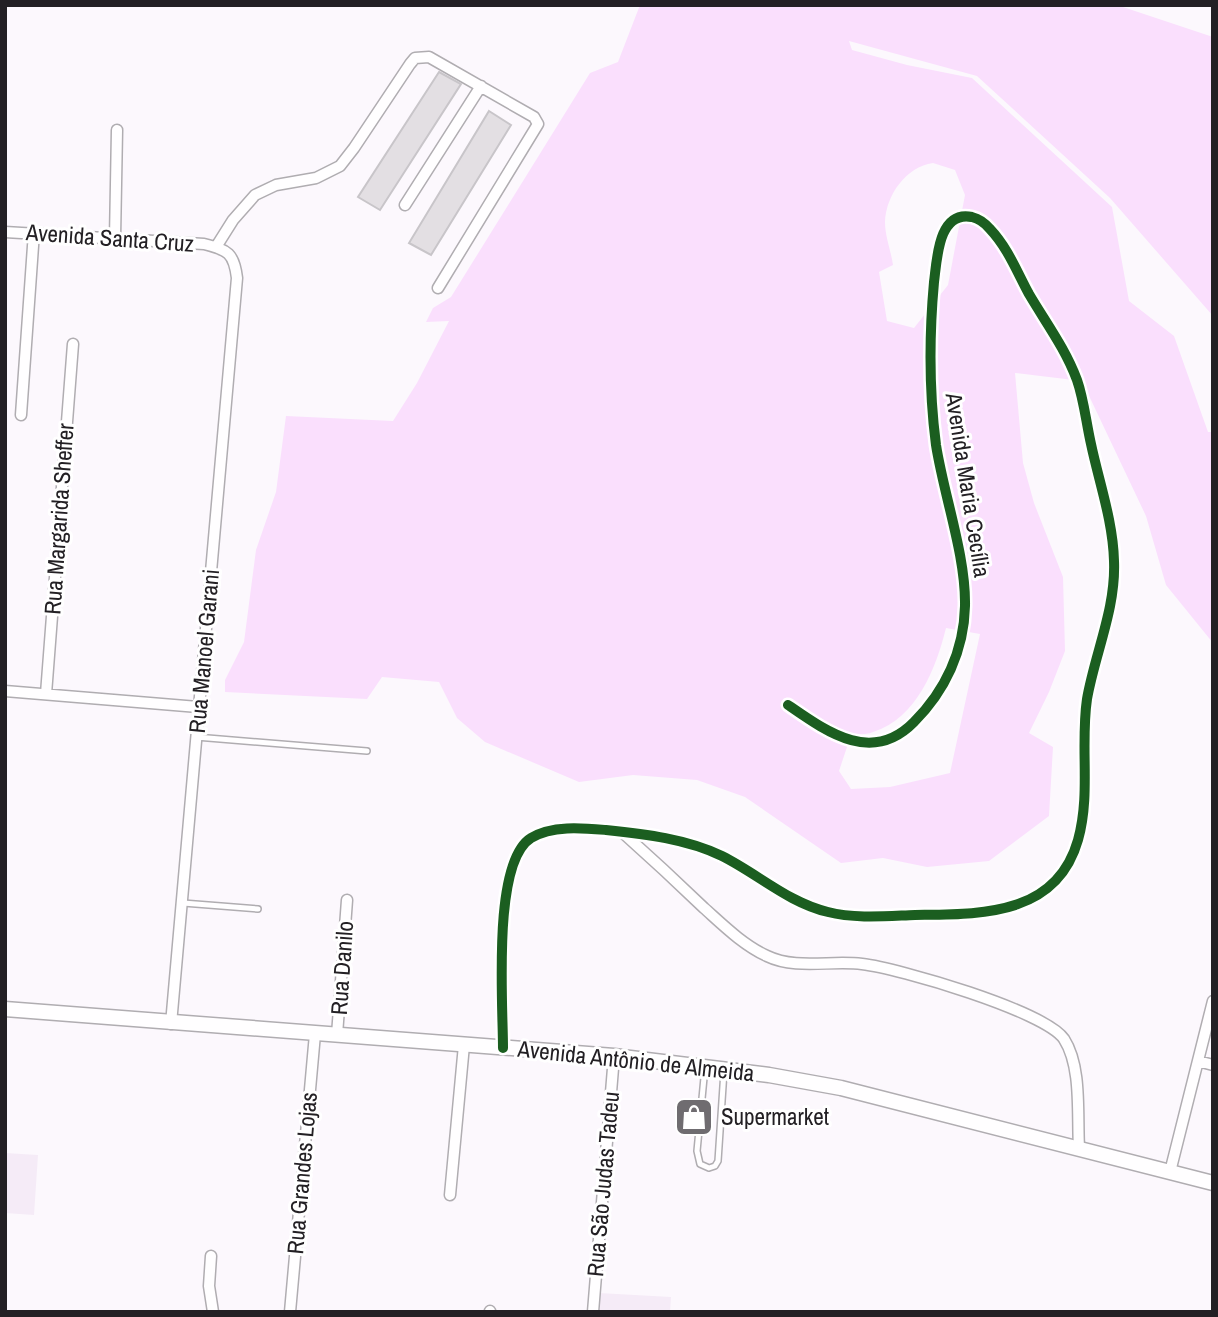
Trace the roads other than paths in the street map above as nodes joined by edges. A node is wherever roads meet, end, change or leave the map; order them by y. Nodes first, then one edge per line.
1 (481, 86) junction
2 (117, 130) dead end
3 (405, 205) dead end
4 (5, 232) edge
5 (34, 232) junction
6 (115, 238) junction
7 (216, 247) junction
8 (237, 278) joint
9 (438, 288) dead end
10 (73, 344) dead end
11 (21, 415) dead end
12 (5, 691) edge
13 (46, 694) junction
14 (788, 705) dead end
15 (198, 707) junction
16 (196, 737) junction
17 (367, 751) dead end
18 (622, 832) junction
19 (347, 900) dead end
20 (183, 903) junction
21 (258, 909) dead end
22 (1213, 1001) edge
23 (5, 1009) edge
24 (171, 1024) junction
25 (315, 1034) junction
26 (337, 1035) junction
27 (464, 1045) junction
28 (503, 1048) junction
29 (614, 1056) junction
30 (1198, 1061) junction
31 (1213, 1065) edge
32 (705, 1067) junction
33 (724, 1069) junction
34 (1079, 1148) junction
35 (1171, 1172) junction
36 (1213, 1183) edge
37 (450, 1195) dead end
38 (211, 1256) dead end
39 (213, 1312) edge
40 (289, 1312) edge
41 (593, 1312) edge

1 - 3 street
1 - 7 street
1 - 9 street
2 - 6 street
4 - 5 street, Avenida Santa Cruz
5 - 6 street, Avenida Santa Cruz
5 - 11 street
6 - 7 street, Avenida Santa Cruz
7 - 8 street, Avenida Santa Cruz
8 - 15 street, Rua Manoel Garani
10 - 13 street, Rua Margarida Sheffer
12 - 13 street
13 - 15 street
14 - 18 street, Avenida Maria Cecília
15 - 16 street, Rua Manoel Garani
16 - 17 lane
16 - 20 street, Rua Manoel Garani
18 - 28 street, Avenida Maria Cecília
18 - 34 street
19 - 26 street, Rua Danilo
20 - 21 lane
20 - 24 street, Rua Manoel Garani
22 - 30 street
23 - 24 street, Avenida Antônio de Almeida
24 - 25 street, Avenida Antônio de Almeida
25 - 26 street, Avenida Antônio de Almeida
25 - 40 street, Rua Grandes Lojas
26 - 27 street, Avenida Antônio de Almeida
27 - 28 street, Avenida Antônio de Almeida
27 - 37 street
28 - 29 street, Avenida Antônio de Almeida
29 - 32 street, Avenida Antônio de Almeida
29 - 41 street, Rua São Judas Tadeu
30 - 31 street
30 - 35 street
32 - 33 street, Avenida Antônio de Almeida
32 - 33 lane
33 - 34 street, Avenida Antônio de Almeida
34 - 35 street, Avenida Antônio de Almeida
35 - 36 street, Avenida Antônio de Almeida
38 - 39 street

